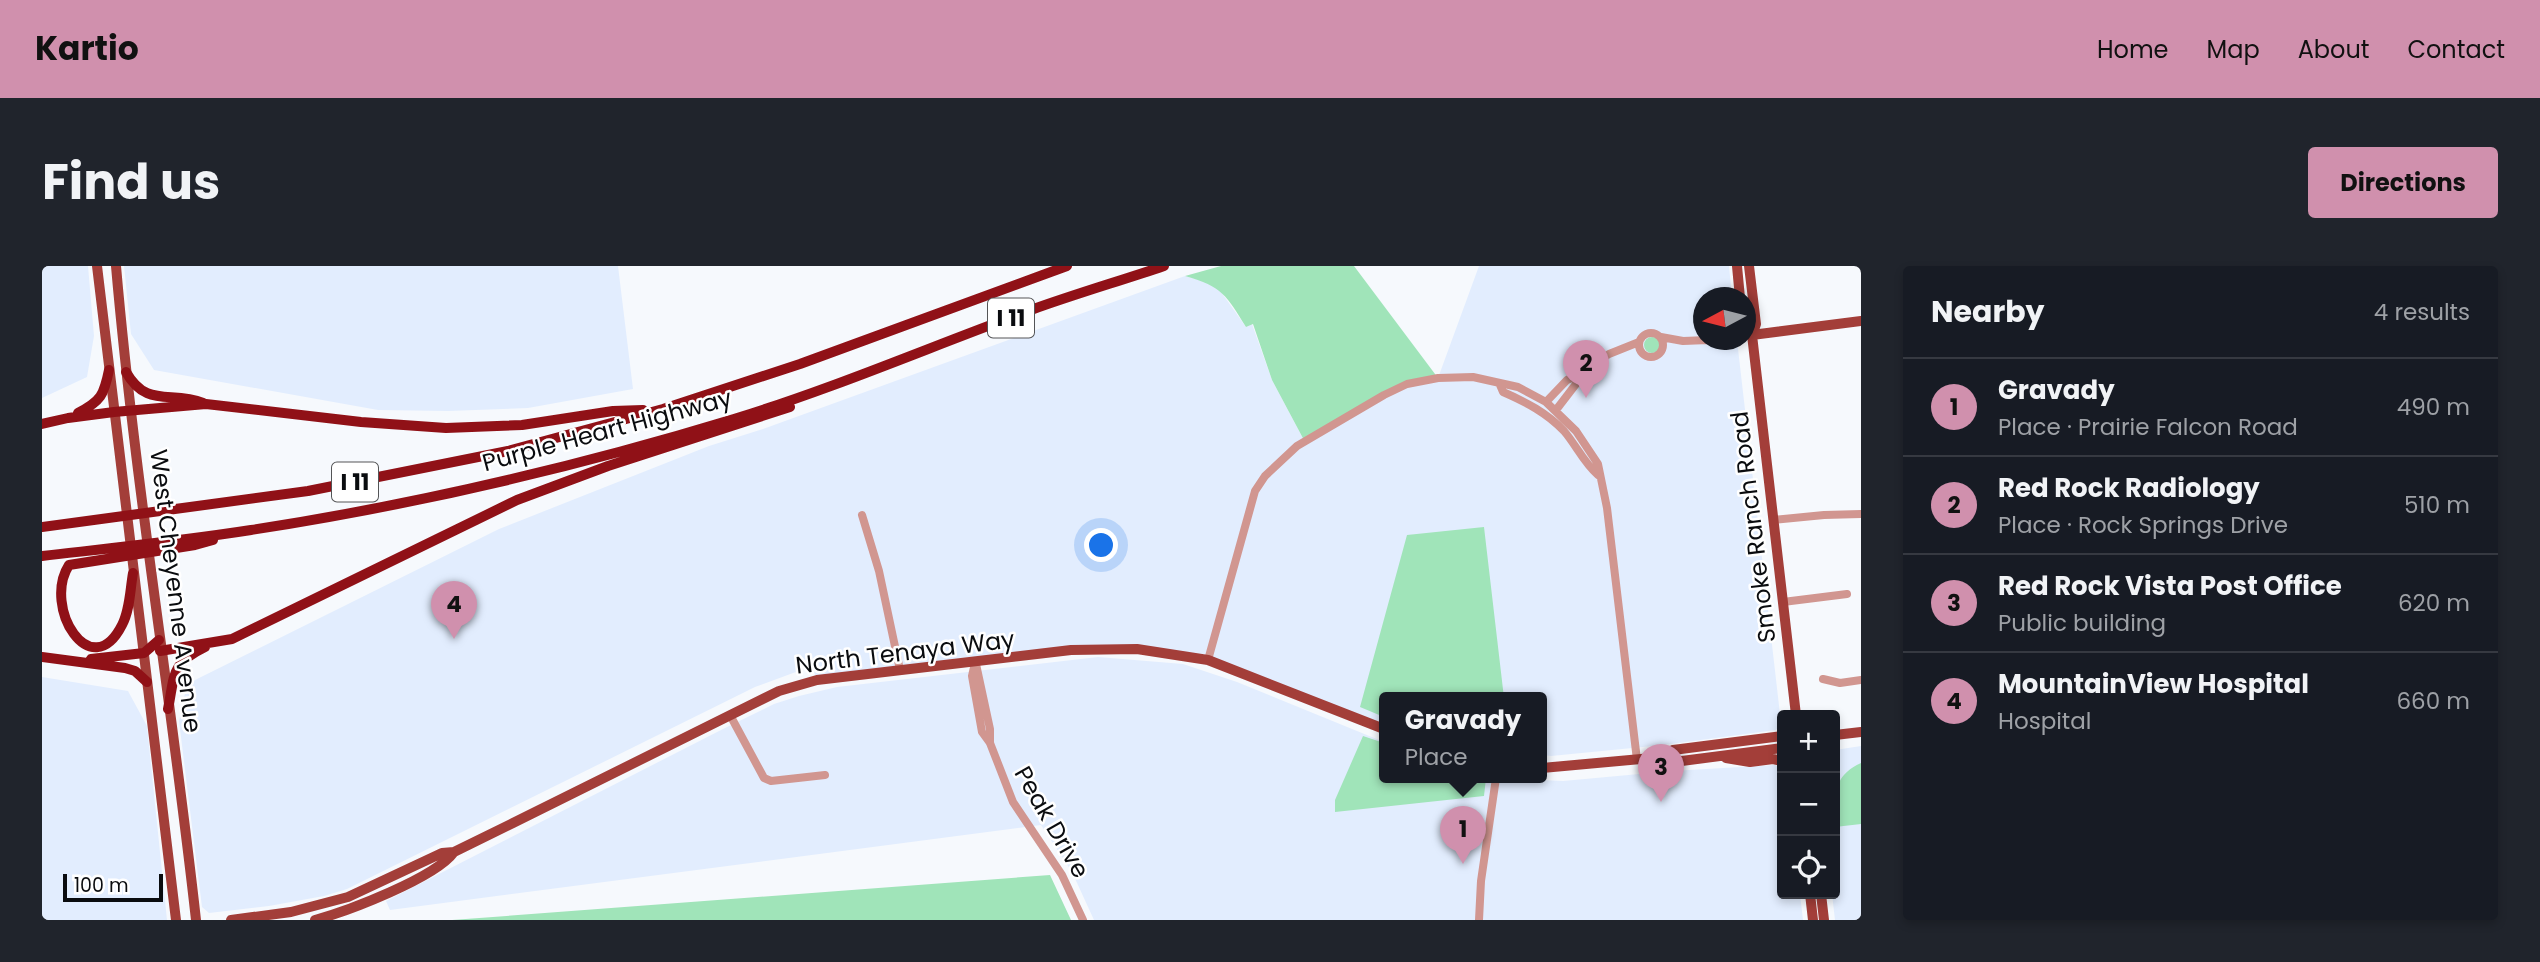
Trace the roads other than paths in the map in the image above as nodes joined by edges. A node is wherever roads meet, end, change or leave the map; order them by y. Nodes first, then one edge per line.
1 (97, 266) edge
2 (116, 266) edge
3 (1067, 266) edge
4 (1164, 266) edge
5 (1737, 266) edge
6 (1749, 266) edge
7 (1739, 287) edge
8 (1752, 287) edge
9 (1861, 321) edge
10 (1756, 332) edge
11 (1661, 337) junction
12 (1682, 341) junction
13 (1693, 341) edge
14 (1640, 346) junction
15 (1663, 349) junction
16 (1749, 350) edge
17 (109, 370) junction
18 (126, 372) junction
19 (859, 376) junction
20 (1576, 376) junction
21 (1500, 385) junction
22 (1546, 402) junction
23 (206, 404) junction
24 (663, 409) junction
25 (1556, 410) junction
26 (132, 411) junction
27 (114, 412) junction
28 (68, 418) junction
29 (42, 424) edge
30 (1598, 475) junction
31 (1861, 514) edge
32 (862, 515) dead end
33 (1773, 520) junction
34 (42, 527) edge
35 (250, 530) junction
36 (42, 556) edge
37 (133, 573) junction
38 (52, 578) dead end
39 (1847, 594) dead end
40 (1783, 603) junction
41 (62, 639) dead end
42 (214, 643) junction
43 (160, 645) junction
44 (144, 653) junction
45 (42, 657) edge
46 (1208, 660) junction
47 (67, 661) junction
48 (975, 663) junction
49 (900, 670) junction
50 (1823, 679) dead end
51 (1861, 680) edge
52 (147, 682) junction
53 (169, 709) junction
54 (1795, 710) edge
55 (730, 715) junction
56 (1379, 727) edge
57 (1861, 732) edge
58 (1840, 734) edge
59 (1777, 737) edge
60 (1777, 749) edge
61 (1718, 756) junction
62 (1663, 757) junction
63 (1637, 760) junction
64 (1777, 760) edge
65 (1547, 768) edge
66 (825, 775) dead end
67 (1495, 783) edge
68 (454, 852) junction
69 (1811, 899) edge
70 (1822, 899) edge
71 (176, 920) edge
72 (196, 920) edge
73 (232, 920) edge
74 (315, 920) edge
75 (1083, 920) edge
76 (1479, 920) edge
77 (1813, 920) edge
78 (1824, 920) edge

1 - 17 main road, West Cheyenne Avenue
2 - 18 main road, West Cheyenne Avenue
3 - 24 highway, Purple Heart Highway / I 11
4 - 19 highway, Purple Heart Highway / I 11
5 - 7 main road
6 - 8 main road, Smoke Ranch Road
9 - 10 main road
11 - 12 street
11 - 14 street
11 - 15 street
12 - 13 street
12 - 15 street
14 - 15 street
14 - 20 street
16 - 33 main road, Smoke Ranch Road
17 - 27 main road, West Cheyenne Avenue
17 - 28 highway
18 - 23 highway
18 - 26 main road, West Cheyenne Avenue
19 - 35 highway, Purple Heart Highway / I 11
19 - 42 highway
20 - 22 street
20 - 25 street
21 - 22 street
21 - 30 street
21 - 46 street
22 - 25 street
23 - 24 highway
23 - 26 highway
24 - 34 highway, Purple Heart Highway / I 11
25 - 30 street
26 - 27 highway
26 - 43 main road, West Cheyenne Avenue
27 - 28 highway
27 - 37 main road, West Cheyenne Avenue
28 - 29 highway
30 - 63 street
31 - 33 street
32 - 49 street
33 - 40 main road, Smoke Ranch Road
35 - 36 highway, Purple Heart Highway / I 11
35 - 38 highway
37 - 41 highway
37 - 44 main road, West Cheyenne Avenue
39 - 40 street
40 - 54 main road, Smoke Ranch Road
42 - 43 highway
42 - 53 highway
43 - 44 highway
43 - 53 main road, West Cheyenne Avenue
44 - 47 highway
44 - 52 main road, West Cheyenne Avenue
45 - 47 highway
46 - 48 main road, North Tenaya Way
46 - 56 main road, North Tenaya Way
47 - 52 highway
48 - 49 main road, North Tenaya Way
48 - 75 street, Peak Drive
49 - 55 main road, North Tenaya Way
50 - 51 street
52 - 71 main road, West Cheyenne Avenue
53 - 72 main road, West Cheyenne Avenue
55 - 66 street
55 - 68 main road, North Tenaya Way
57 - 58 main road
59 - 62 main road
60 - 61 main road
61 - 62 main road
61 - 64 main road
62 - 63 main road
63 - 65 main road
67 - 76 street
68 - 73 main road, North Tenaya Way
68 - 74 main road, North Tenaya Way
69 - 77 main road
70 - 78 main road

